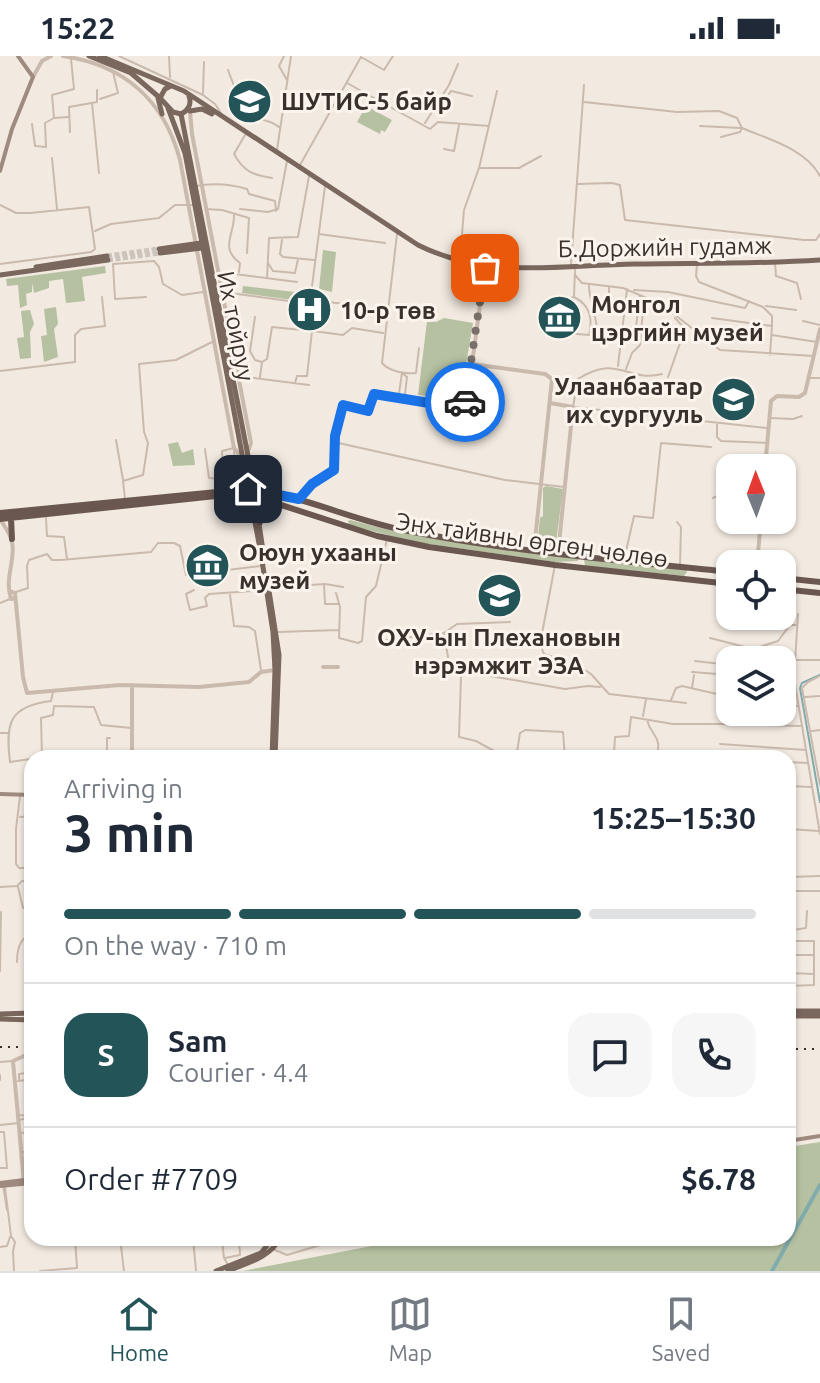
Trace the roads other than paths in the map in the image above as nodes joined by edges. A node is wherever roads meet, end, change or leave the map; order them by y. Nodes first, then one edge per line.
1 (18, 56) edge
2 (51, 56) edge
3 (63, 56) edge
4 (89, 56) edge
5 (100, 56) edge
6 (119, 56) edge
7 (169, 56) edge
8 (284, 56) edge
9 (291, 56) edge
10 (393, 56) edge
11 (71, 57) edge
12 (204, 62) dead end
13 (458, 64) dead end
14 (142, 70) junction
15 (228, 70) dead end
16 (112, 71) junction
17 (33, 77) junction
18 (170, 78) junction
19 (288, 81) junction
20 (346, 82) junction
21 (584, 85) dead end
22 (172, 86) junction
23 (97, 90) dead end
24 (497, 91) dead end
25 (187, 93) junction
26 (203, 95) junction
27 (158, 96) junction
28 (472, 96) dead end
29 (387, 97) dead end
30 (98, 99) junction
31 (583, 102) junction
32 (92, 103) junction
33 (384, 103) junction
34 (438, 103) junction
35 (168, 108) junction
36 (190, 111) junction
37 (182, 113) junction
38 (162, 114) junction
39 (219, 116) junction
40 (69, 117) junction
41 (54, 118) junction
42 (32, 124) dead end
43 (424, 124) junction
44 (459, 124) junction
45 (489, 126) junction
46 (700, 126) dead end
47 (280, 127) junction
48 (742, 128) junction
49 (70, 132) dead end
50 (246, 133) junction
51 (721, 137) dead end
52 (444, 149) dead end
53 (276, 153) junction
54 (541, 156) dead end
55 (52, 158) dead end
56 (287, 160) junction
57 (298, 167) junction
58 (479, 168) junction
59 (0, 171) edge
60 (99, 173) dead end
61 (309, 175) junction
62 (820, 176) edge
63 (272, 178) dead end
64 (577, 184) junction
65 (325, 185) junction
66 (199, 186) junction
67 (0, 205) edge
68 (192, 205) junction
69 (240, 209) dead end
70 (57, 210) junction
71 (203, 210) junction
72 (276, 211) junction
73 (233, 213) junction
74 (93, 232) junction
75 (397, 232) junction
76 (318, 234) junction
77 (820, 234) edge
78 (282, 239) junction
79 (385, 243) dead end
80 (201, 246) junction
81 (159, 251) tunnel mouth
82 (247, 253) dead end
83 (107, 258) tunnel mouth
84 (299, 258) junction
85 (315, 260) junction
86 (820, 260) edge
87 (460, 261) junction
88 (268, 262) junction
89 (775, 262) junction
90 (697, 263) junction
91 (0, 264) edge
92 (573, 265) junction
93 (485, 268) junction
94 (217, 272) junction
95 (0, 274) edge
96 (239, 274) junction
97 (575, 275) junction
98 (267, 278) junction
99 (297, 282) dead end
100 (589, 284) junction
101 (609, 286) junction
102 (628, 290) junction
103 (204, 292) junction
104 (226, 294) junction
105 (311, 294) junction
106 (642, 295) junction
107 (102, 297) dead end
108 (146, 297) dead end
109 (574, 297) junction
110 (801, 299) dead end
111 (749, 301) junction
112 (609, 307) dead end
113 (763, 307) junction
114 (796, 310) dead end
115 (387, 316) junction
116 (675, 316) junction
117 (255, 317) dead end
118 (712, 318) dead end
119 (803, 321) dead end
120 (772, 326) junction
121 (820, 327) edge
122 (622, 329) junction
123 (312, 331) junction
124 (385, 333) junction
125 (771, 334) junction
126 (589, 335) junction
127 (214, 342) junction
128 (818, 344) edge
129 (419, 348) dead end
130 (770, 355) junction
131 (814, 356) junction
132 (262, 362) junction
133 (472, 364) junction
134 (618, 368) junction
135 (626, 369) junction
136 (0, 371) edge
137 (402, 373) junction
138 (662, 374) dead end
139 (237, 376) junction
140 (668, 377) dead end
141 (809, 377) junction
142 (259, 378) junction
143 (820, 378) edge
144 (295, 383) junction
145 (309, 385) dead end
146 (405, 394) dead end
147 (398, 400) junction
148 (550, 403) junction
149 (573, 407) junction
150 (802, 416) dead end
151 (769, 417) junction
152 (717, 423) junction
153 (768, 428) junction
154 (116, 440) dead end
155 (334, 442) junction
156 (767, 443) junction
157 (711, 447) dead end
158 (234, 448) junction
159 (205, 449) dead end
160 (766, 454) edge
161 (244, 458) junction
162 (251, 471) junction
163 (225, 479) junction
164 (123, 481) junction
165 (541, 484) junction
166 (564, 487) junction
167 (231, 490) junction
168 (252, 492) junction
169 (306, 492) junction
170 (280, 494) junction
171 (217, 495) junction
172 (716, 496) edge
173 (713, 498) dead end
174 (299, 499) junction
175 (125, 500) junction
176 (308, 502) junction
177 (277, 504) junction
178 (342, 512) junction
179 (0, 513) edge
180 (45, 513) junction
181 (253, 517) junction
182 (357, 517) junction
183 (11, 518) junction
184 (0, 519) edge
185 (260, 522) junction
186 (677, 522) dead end
187 (337, 523) junction
188 (350, 528) junction
189 (387, 538) junction
190 (12, 539) junction
191 (534, 550) junction
192 (558, 553) junction
193 (580, 556) junction
194 (67, 559) junction
195 (624, 560) junction
196 (264, 564) junction
197 (555, 565) junction
198 (681, 567) junction
199 (579, 568) junction
200 (696, 569) junction
201 (716, 571) edge
202 (680, 579) junction
203 (796, 579) edge
204 (696, 581) junction
205 (820, 582) edge
206 (716, 583) edge
207 (324, 584) junction
208 (343, 587) dead end
209 (267, 589) junction
210 (194, 590) dead end
211 (796, 590) edge
212 (230, 593) junction
213 (336, 593) dead end
214 (820, 593) edge
215 (13, 595) junction
216 (0, 603) edge
217 (339, 604) junction
218 (798, 614) dead end
219 (510, 622) dead end
220 (798, 625) junction
221 (339, 630) junction
222 (277, 632) junction
223 (444, 633) junction
224 (710, 638) dead end
225 (380, 641) dead end
226 (796, 648) edge
227 (796, 660) edge
228 (820, 660) edge
229 (695, 661) dead end
230 (716, 663) edge
231 (323, 667) dead end
232 (338, 667) dead end
233 (275, 670) junction
234 (261, 672) junction
235 (460, 674) junction
236 (716, 674) edge
237 (820, 676) edge
238 (132, 685) junction
239 (601, 688) junction
240 (691, 689) junction
241 (796, 689) edge
242 (53, 690) junction
243 (716, 694) edge
244 (820, 696) edge
245 (804, 697) junction
246 (646, 699) junction
247 (51, 701) junction
248 (671, 701) junction
249 (686, 703) dead end
250 (54, 706) junction
251 (796, 706) edge
252 (799, 706) junction
253 (645, 718) junction
254 (716, 724) edge
255 (796, 726) edge
256 (803, 726) junction
257 (132, 728) junction
258 (820, 730) edge
259 (810, 731) junction
260 (0, 733) edge
261 (9, 733) junction
262 (110, 738) dead end
263 (720, 744) dead end
264 (807, 749) junction
265 (42, 750) edge
266 (107, 750) edge
267 (132, 750) edge
268 (273, 750) edge
269 (274, 750) edge
270 (492, 750) edge
271 (517, 750) edge
272 (564, 750) edge
273 (614, 750) edge
274 (658, 750) edge
275 (24, 760) edge
276 (796, 762) edge
277 (809, 763) junction
278 (820, 785) edge
279 (796, 786) edge
280 (812, 787) junction
281 (817, 793) edge
282 (0, 794) edge
283 (20, 795) junction
284 (24, 795) edge
285 (19, 817) junction
286 (24, 817) edge
287 (796, 830) edge
288 (820, 832) edge
289 (24, 868) edge
290 (820, 876) edge
291 (796, 877) edge
292 (24, 881) edge
293 (17, 886) junction
294 (0, 887) edge
295 (796, 891) edge
296 (820, 891) edge
297 (24, 908) edge
298 (807, 911) dead end
299 (1, 912) edge
300 (796, 930) edge
301 (24, 939) edge
302 (796, 942) edge
303 (796, 955) edge
304 (814, 955) junction
305 (17, 962) dead end
306 (0, 971) edge
307 (796, 973) edge
308 (814, 974) junction
309 (796, 986) edge
310 (796, 1013) edge
311 (820, 1013) edge
312 (1, 1015) edge
313 (24, 1017) edge
314 (24, 1056) edge
315 (13, 1061) junction
316 (0, 1062) edge
317 (24, 1073) edge
318 (0, 1075) edge
319 (0, 1080) edge
320 (17, 1080) junction
321 (24, 1080) edge
322 (24, 1118) edge
323 (24, 1119) edge
324 (19, 1120) junction
325 (0, 1125) edge
326 (0, 1132) edge
327 (20, 1133) junction
328 (24, 1133) edge
329 (820, 1136) edge
330 (796, 1140) edge
331 (21, 1153) junction
332 (24, 1153) edge
333 (0, 1168) edge
334 (24, 1182) joint
335 (2, 1185) edge
336 (11, 1236) junction
337 (76, 1246) edge
338 (121, 1246) edge
339 (194, 1246) edge
340 (223, 1246) edge
341 (239, 1246) edge
342 (267, 1246) edge
343 (275, 1246) edge
344 (317, 1246) edge
345 (0, 1247) edge
346 (273, 1249) junction
347 (224, 1258) junction
348 (228, 1268) edge
349 (68, 1270) edge
350 (14, 1271) edge
351 (40, 1271) edge
352 (124, 1271) edge
353 (196, 1271) edge
354 (216, 1271) edge

1 - 17 main road
2 - 17 street
3 - 11 street
4 - 27 main road
5 - 14 main road
6 - 14 street
7 - 18 street
8 - 19 street
9 - 19 street
10 - 20 street
11 - 16 street
11 - 41 street
12 - 26 street
13 - 34 street
14 - 18 street
14 - 22 main road
15 - 47 street
16 - 30 street
16 - 38 street
17 - 59 main road
18 - 26 street
19 - 47 street
20 - 33 street
20 - 57 street
21 - 31 street
22 - 25 main road
22 - 27 main road
23 - 30 street
24 - 45 street
25 - 37 main road
25 - 39 main road, Б.Доржийн гудамж
26 - 39 street
27 - 35 main road
27 - 38 main road
28 - 34 street
29 - 33 street
30 - 32 street
31 - 48 street
31 - 64 street
32 - 40 street
32 - 60 street
33 - 43 street
34 - 43 street
35 - 37 main road
35 - 68 main road, Их тойруу
36 - 37 main road
36 - 39 main road
36 - 66 street
37 - 66 main road, Их тойруу
38 - 68 street
39 - 50 main road, Б.Доржийн гудамж
40 - 41 street
40 - 49 street
41 - 42 street
43 - 44 street
44 - 45 street
44 - 52 street
45 - 58 street
46 - 48 street
47 - 53 street
48 - 51 street
48 - 62 street
50 - 53 main road, Б.Доржийн гудамж
50 - 63 street
53 - 56 main road, Б.Доржийн гудамж
54 - 58 street
55 - 70 street
56 - 57 main road, Б.Доржийн гудамж
56 - 72 street
57 - 61 main road, Б.Доржийн гудамж
58 - 87 street
61 - 65 main road, Б.Доржийн гудамж
61 - 78 street
64 - 77 street
64 - 92 street
65 - 75 main road, Б.Доржийн гудамж
65 - 76 street
66 - 71 main road, Их тойруу
66 - 72 street
67 - 70 street
68 - 74 street
68 - 80 main road, Их тойруу
69 - 72 street
70 - 74 street
71 - 73 street
71 - 80 main road, Их тойруу
71 - 94 street
73 - 82 street
73 - 96 street
74 - 91 street
75 - 87 main road, Б.Доржийн гудамж
75 - 115 street
76 - 79 street
76 - 85 street
78 - 84 street
78 - 88 street
80 - 81 main road
80 - 103 street
80 - 161 main road, Их тойруу
83 - 95 main road
84 - 85 street
84 - 88 street
85 - 105 street
86 - 89 main road, Б.Доржийн гудамж
87 - 93 main road, Б.Доржийн гудамж
88 - 98 street
89 - 90 main road, Б.Доржийн гудамж
89 - 110 street
90 - 92 main road, Б.Доржийн гудамж
90 - 111 street
92 - 93 main road, Б.Доржийн гудамж
92 - 97 street
93 - 133 street
94 - 96 street
94 - 104 street
96 - 98 street
97 - 100 street
97 - 109 street
98 - 99 street
100 - 101 street
100 - 126 street
101 - 102 street
101 - 112 street
102 - 106 street
102 - 111 street
102 - 122 street
103 - 108 street
103 - 127 street
104 - 105 street
104 - 139 street
105 - 115 street
106 - 116 street
106 - 122 street
106 - 135 street
107 - 136 street
109 - 126 street
109 - 126 street
111 - 113 street
113 - 114 street
113 - 120 street
115 - 124 street
116 - 130 street
116 - 140 street
117 - 132 street
118 - 120 street
119 - 121 street
120 - 125 street
121 - 128 street
122 - 134 street
123 - 124 street
123 - 132 street
123 - 144 street
124 - 137 street
125 - 128 street
125 - 130 street
127 - 158 street
127 - 164 street
128 - 131 street
129 - 137 street
130 - 131 street
131 - 141 street
132 - 142 street
133 - 147 street
133 - 148 street
134 - 135 street
134 - 149 street
135 - 138 street
137 - 146 street
137 - 147 street
139 - 142 street
139 - 161 street
141 - 143 street
141 - 151 street
142 - 144 street
144 - 145 street
147 - 155 street
148 - 149 street
148 - 165 street
149 - 152 street
149 - 166 street
150 - 151 street
151 - 153 street
152 - 153 street
152 - 156 street
153 - 156 street
154 - 164 street
155 - 165 street
155 - 169 street
156 - 160 street
157 - 195 street
158 - 161 street
158 - 163 street
158 - 163 street
159 - 163 street
161 - 162 main road, Их тойруу
161 - 167 highway
161 - 168 main road, Их тойруу
162 - 168 main road, Их тойруу
162 - 170 highway
163 - 167 street
164 - 175 street
165 - 166 street
165 - 191 street
166 - 192 street
167 - 168 highway, Энх тайвны өргөн чөлөө
167 - 175 highway, Энх тайвны өргөн чөлөө
168 - 170 highway, Энх тайвны өргөн чөлөө
168 - 171 highway, Энх тайвны өргөн чөлөө
168 - 177 highway, Энх тайвны өргөн чөлөө
168 - 181 main road, Их тойруу
168 - 185 main road
169 - 174 street
169 - 176 street
170 - 174 highway, Энх тайвны өргөн чөлөө
171 - 180 highway, Энх тайвны өргөн чөлөө
171 - 181 highway
172 - 173 street
174 - 176 highway, Энх тайвны өргөн чөлөө
175 - 179 highway, Энх тайвны өргөн чөлөө
176 - 178 highway, Энх тайвны өргөн чөлөө
177 - 185 highway
177 - 187 highway, Энх тайвны өргөн чөлөө
178 - 182 highway, Энх тайвны өргөн чөлөө
178 - 187 highway
180 - 183 highway, Энх тайвны өргөн чөлөө
180 - 194 street
181 - 196 main road, Их тойруу
182 - 188 highway
182 - 191 highway, Энх тайвны өргөн чөлөө
183 - 184 highway, Энх тайвны өргөн чөлөө
183 - 190 highway
184 - 190 street
185 - 196 main road
186 - 198 street
187 - 188 highway, Энх тайвны өргөн чөлөө
188 - 189 highway, Энх тайвны өргөн чөлөө
189 - 197 highway, Энх тайвны өргөн чөлөө
189 - 221 street
190 - 215 street
191 - 192 highway, Энх тайвны өргөн чөлөө
192 - 193 highway, Энх тайвны өргөн чөлөө
193 - 195 highway, Энх тайвны өргөн чөлөө
193 - 199 highway
194 - 196 street
194 - 215 street
195 - 198 highway, Энх тайвны өргөн чөлөө
196 - 209 main road
197 - 199 highway, Энх тайвны өргөн чөлөө
197 - 239 street
198 - 200 highway, Энх тайвны өргөн чөлөө
198 - 202 highway
199 - 202 highway, Энх тайвны өргөн чөлөө
200 - 201 highway, Энх тайвны өргөн чөлөө
200 - 204 highway
202 - 204 highway, Энх тайвны өргөн чөлөө
203 - 205 highway
204 - 206 highway, Энх тайвны өргөн чөлөө
207 - 208 street
207 - 209 street
207 - 217 street
209 - 212 street
209 - 222 main road
209 - 233 main road
210 - 212 street
211 - 214 highway
212 - 234 street
213 - 217 street
215 - 216 street
215 - 242 street
217 - 221 street
218 - 220 street
219 - 223 street
220 - 224 street
220 - 226 street
221 - 222 street
222 - 269 main road
223 - 225 street
223 - 235 street
227 - 228 street
229 - 230 street
231 - 232 street
233 - 234 street
233 - 268 main road
234 - 238 street
235 - 239 street
235 - 270 street
236 - 240 street
237 - 245 street
238 - 242 street
238 - 257 street
239 - 246 street
240 - 243 street
240 - 248 street
241 - 252 street
242 - 247 street
244 - 245 street
245 - 259 street
246 - 248 street
246 - 253 street
247 - 250 street
247 - 261 street
248 - 249 street
250 - 257 street
250 - 265 street
251 - 252 street
252 - 256 street
253 - 254 street
253 - 273 street
253 - 274 street
255 - 256 street
256 - 264 street
257 - 267 street
258 - 259 street
259 - 278 street
260 - 261 street
261 - 275 street
262 - 266 street
263 - 264 street
264 - 277 street
271 - 272 street
276 - 277 street
277 - 280 street
279 - 280 street
280 - 281 street
281 - 288 street
282 - 283 main road
283 - 284 main road
283 - 285 street
285 - 286 street
285 - 289 street
287 - 288 street
290 - 291 street
292 - 293 street
293 - 294 street
293 - 297 street
295 - 296 street
298 - 300 street
299 - 306 street
301 - 305 street
302 - 304 street
303 - 304 street
304 - 308 street
307 - 308 street
308 - 309 street
310 - 311 main road
312 - 313 main road
314 - 315 street
315 - 316 street
315 - 320 street
317 - 320 street
318 - 319 street
320 - 321 street
320 - 324 street
322 - 324 street
323 - 324 street
324 - 325 street
324 - 327 street
326 - 333 street
327 - 328 street
327 - 331 street
329 - 330 main road
331 - 332 street
331 - 334 street
334 - 335 main road
335 - 336 street
336 - 345 street
336 - 350 street
337 - 349 street
338 - 352 street
339 - 353 street
340 - 347 street
341 - 347 street
342 - 348 main road
343 - 346 main road
344 - 346 street
346 - 348 main road
347 - 348 street
348 - 354 main road
349 - 351 street

